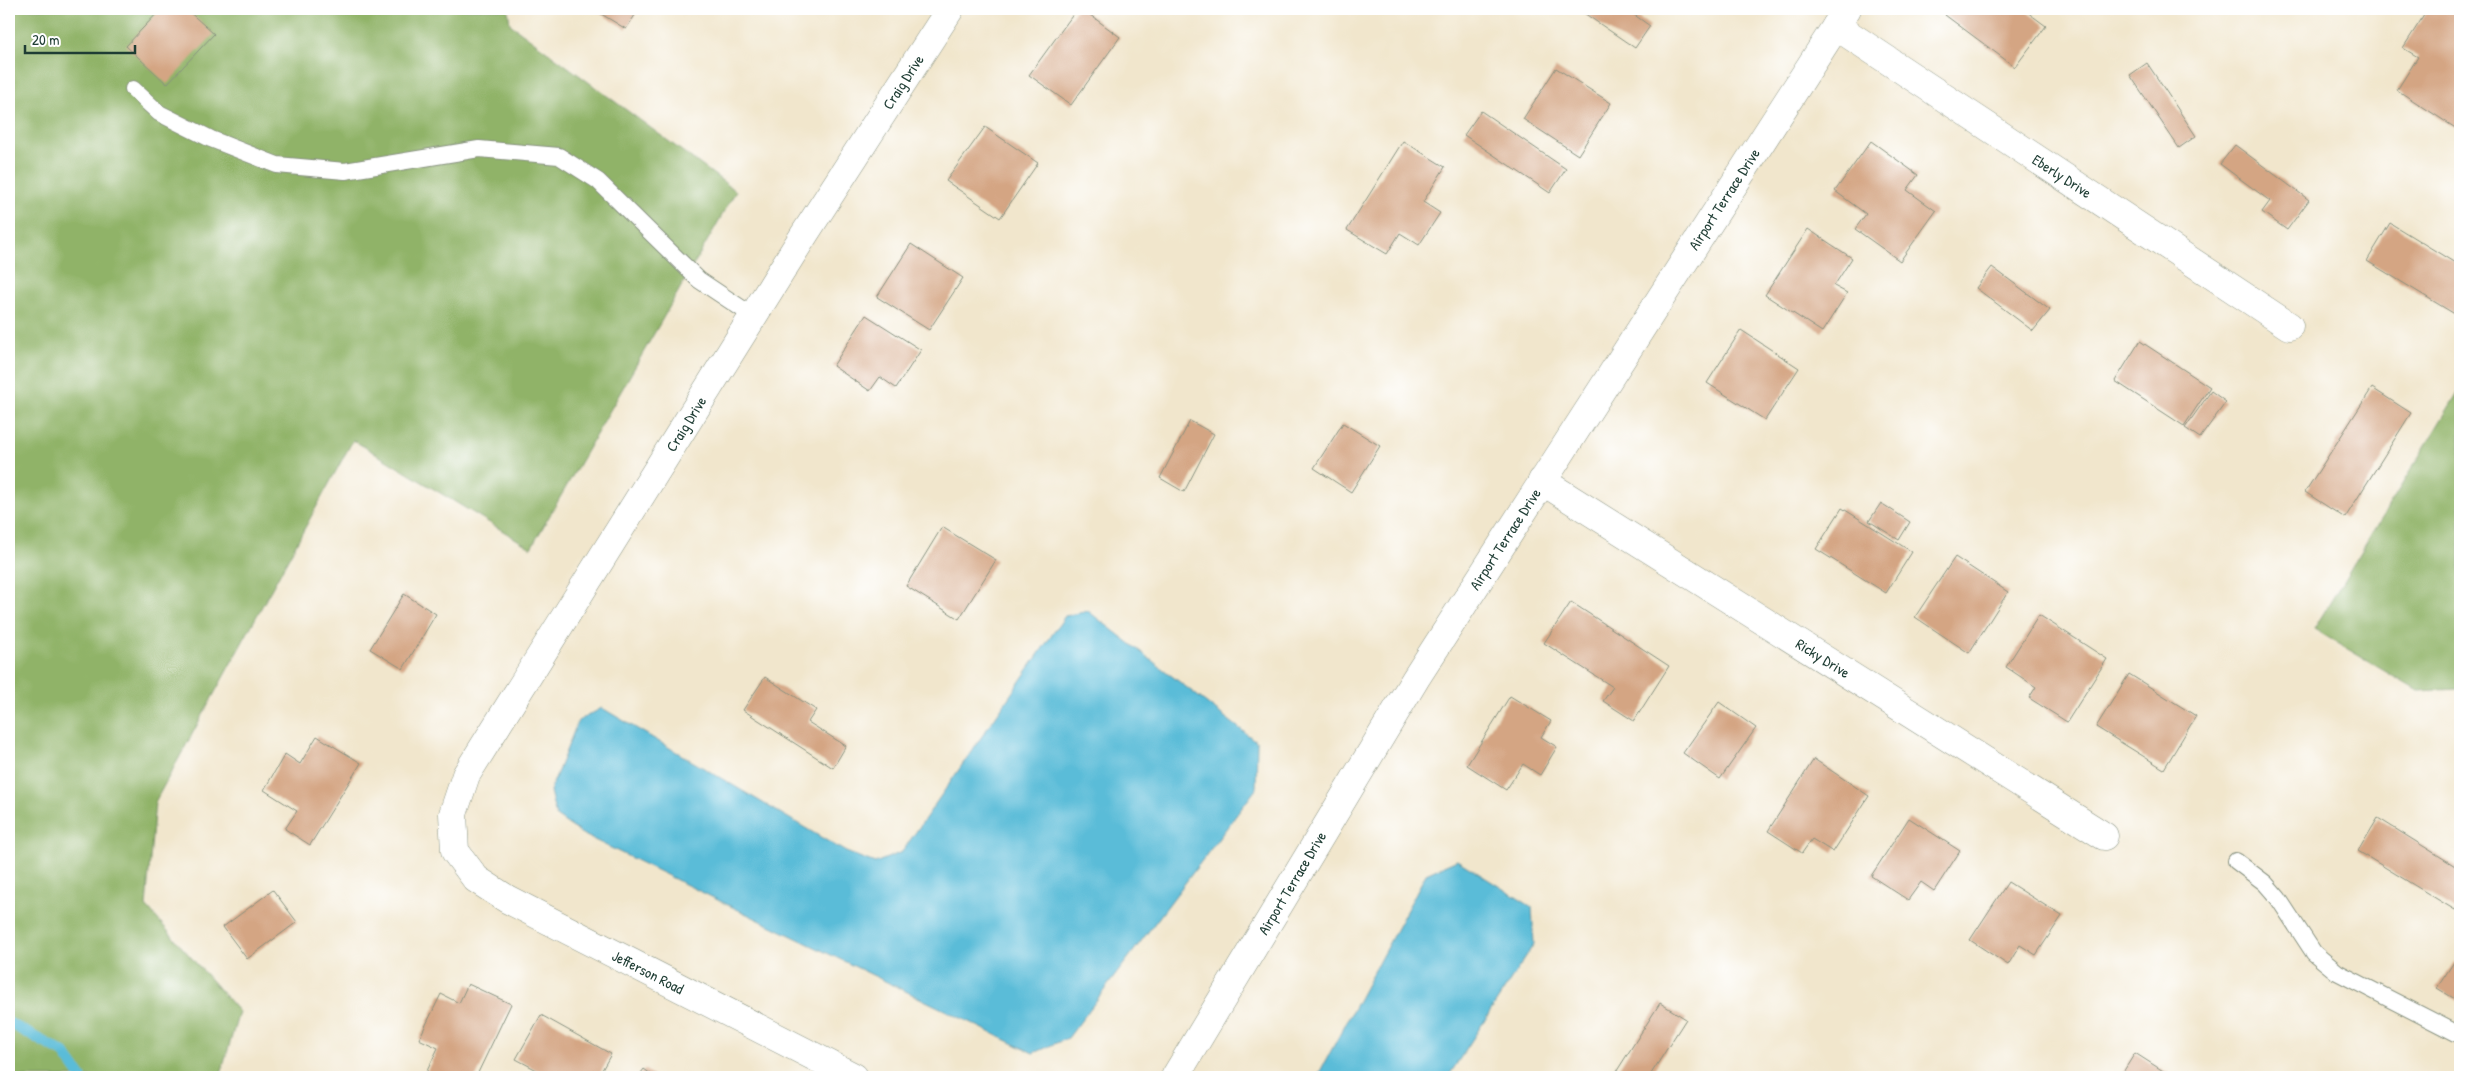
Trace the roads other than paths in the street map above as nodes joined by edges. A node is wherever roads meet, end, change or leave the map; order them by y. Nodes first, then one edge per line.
1 (950, 9) edge
2 (1841, 17) edge
3 (133, 89) dead end
4 (753, 316) junction
5 (2289, 326) dead end
6 (1542, 481) junction
7 (2104, 836) dead end
8 (455, 851) joint
9 (2236, 861) dead end
10 (2460, 1035) edge
11 (854, 1077) edge
12 (1175, 1077) edge

1 - 4 street, Craig Drive
2 - 5 street, Eberly Drive
2 - 6 street, Airport Terrace Drive
3 - 4 lane
4 - 8 street, Craig Drive
6 - 7 street, Ricky Drive
6 - 12 street, Airport Terrace Drive
8 - 11 street, Jefferson Road
9 - 10 lane

